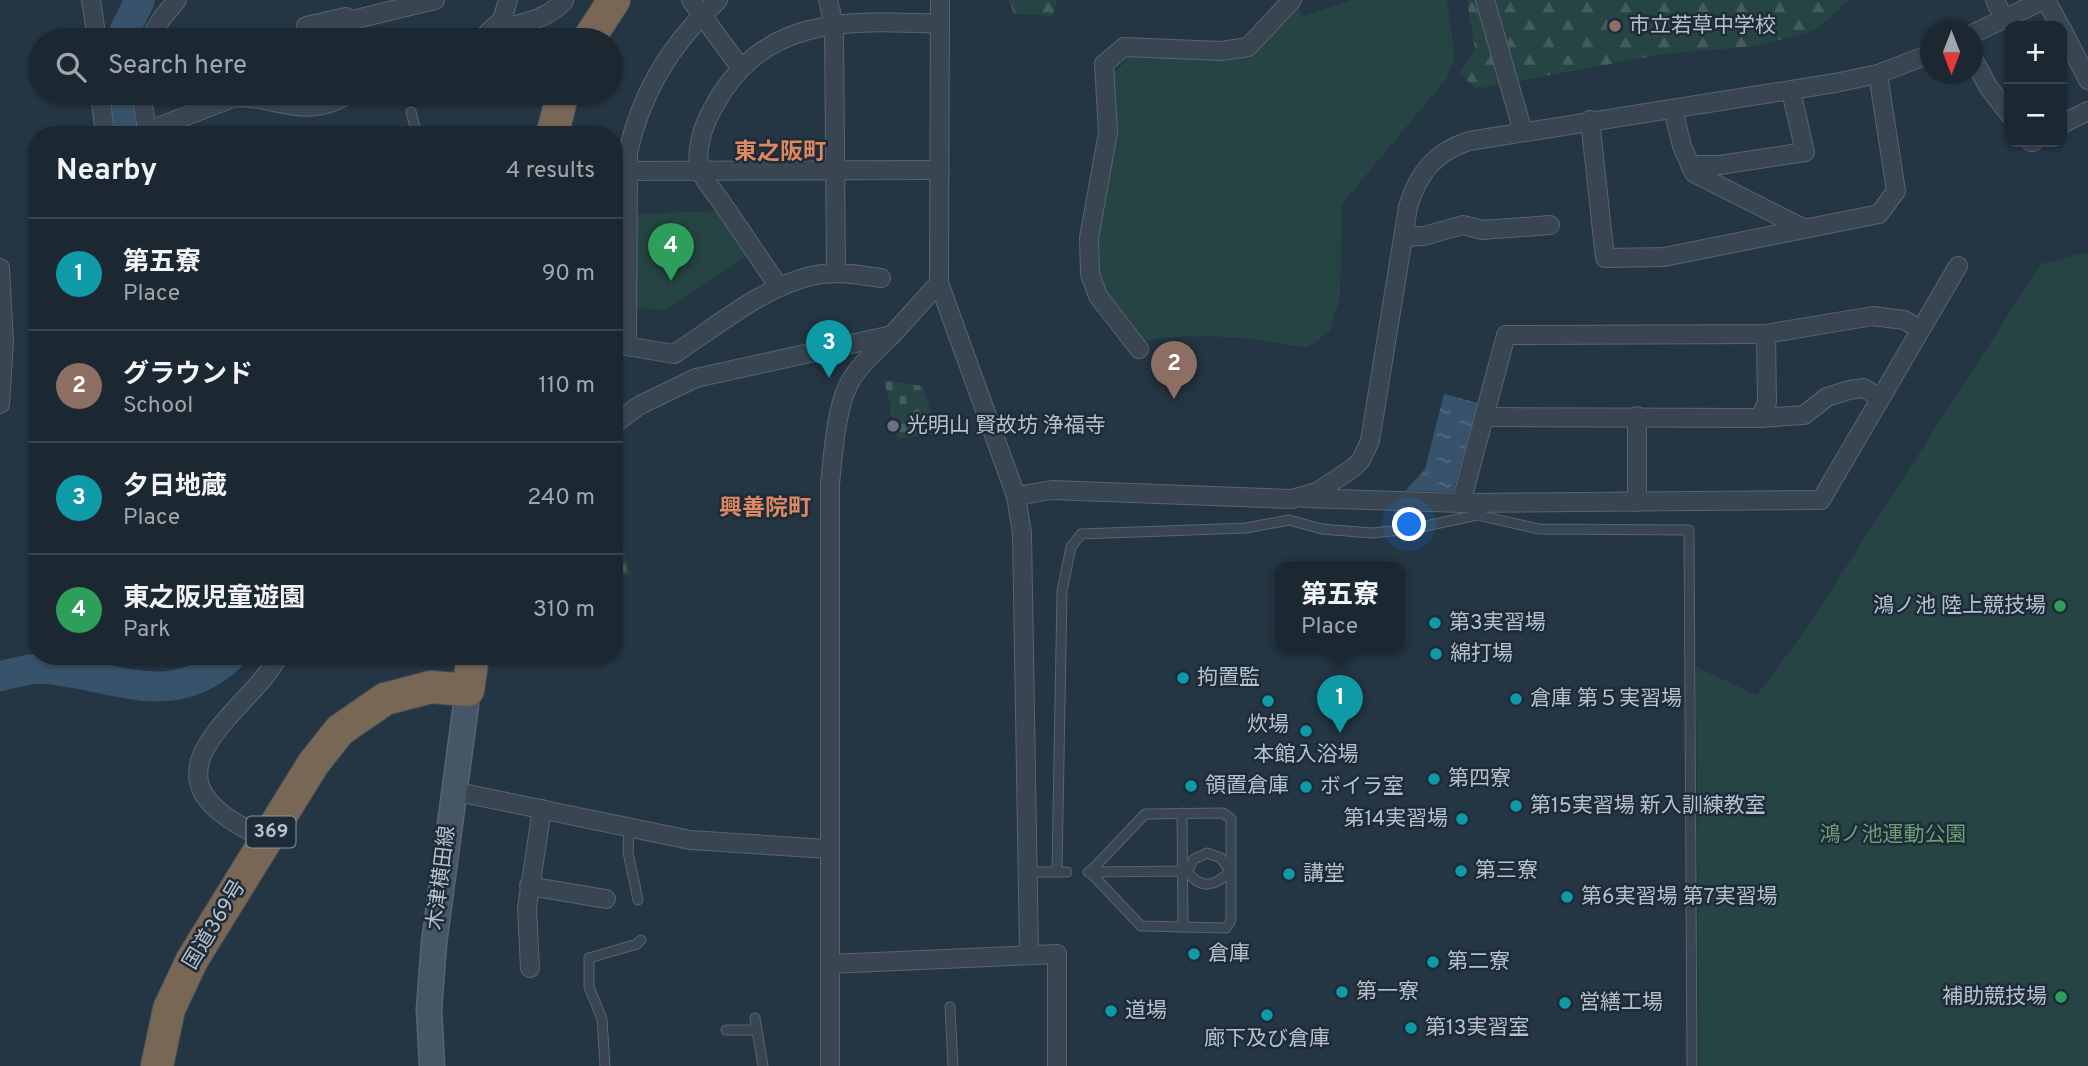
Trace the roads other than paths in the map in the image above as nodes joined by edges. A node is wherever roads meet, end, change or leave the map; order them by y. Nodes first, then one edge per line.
1 (91, 0) edge
2 (177, 0) edge
3 (435, 0) edge
4 (508, 0) edge
5 (614, 0) edge
6 (691, 0) edge
7 (718, 0) edge
8 (828, 0) edge
9 (940, 0) edge
10 (1292, 0) edge
11 (1485, 0) edge
12 (1995, 0) edge
13 (2045, 0) edge
14 (565, 1) edge
15 (701, 16) junction
16 (2004, 19) junction
17 (502, 20) junction
18 (348, 21) junction
19 (2057, 21) edge
20 (940, 24) junction
21 (834, 25) junction
22 (306, 26) dead end
23 (95, 28) edge
24 (156, 28) edge
25 (350, 28) edge
26 (493, 28) edge
27 (595, 28) edge
28 (1983, 29) edge
29 (2067, 40) edge
30 (1920, 58) edge
31 (740, 67) junction
32 (1878, 74) junction
33 (1983, 77) edge
34 (2088, 80) edge
35 (1791, 91) junction
36 (102, 105) edge
37 (143, 105) edge
38 (216, 105) edge
39 (281, 105) edge
40 (324, 105) edge
41 (560, 105) edge
42 (2004, 108) edge
43 (1673, 110) junction
44 (2088, 111) edge
45 (411, 112) dead end
46 (1590, 120) junction
47 (2067, 122) edge
48 (105, 126) edge
49 (147, 126) edge
50 (165, 126) edge
51 (415, 126) edge
52 (554, 126) edge
53 (1523, 132) junction
54 (1690, 165) junction
55 (623, 166) edge
56 (700, 170) junction
57 (835, 170) junction
58 (940, 170) junction
59 (623, 171) edge
60 (1550, 225) dead end
61 (1803, 228) junction
62 (1404, 237) junction
63 (1958, 266) dead end
64 (0, 268) edge
65 (836, 273) junction
66 (881, 278) dead end
67 (940, 283) junction
68 (779, 287) junction
69 (1920, 329) junction
70 (1766, 334) junction
71 (892, 335) junction
72 (623, 346) edge
73 (1139, 349) dead end
74 (1880, 398) junction
75 (0, 404) edge
76 (1637, 416) junction
77 (623, 417) edge
78 (1484, 417) junction
79 (1760, 418) junction
80 (1016, 495) junction
81 (1301, 497) junction
82 (1637, 502) junction
83 (1461, 503) junction
84 (273, 665) edge
85 (472, 665) edge
86 (468, 690) junction
87 (453, 791) junction
88 (542, 809) junction
89 (1182, 813) junction
90 (629, 826) junction
91 (266, 840) junction
92 (828, 849) junction
93 (1184, 871) junction
94 (1230, 871) junction
95 (1028, 872) junction
96 (1087, 873) junction
97 (529, 886) junction
98 (606, 899) dead end
99 (638, 900) dead end
100 (1183, 927) junction
101 (640, 940) dead end
102 (1030, 954) junction
103 (830, 964) junction
104 (530, 968) dead end
105 (950, 1007) dead end
106 (755, 1018) dead end
107 (726, 1030) dead end
108 (756, 1030) junction
109 (157, 1066) edge
110 (432, 1066) edge
111 (606, 1066) edge
112 (763, 1066) edge
113 (830, 1066) edge
114 (953, 1066) edge
115 (1056, 1066) edge
116 (1692, 1066) edge

1 - 23 street
2 - 24 street
3 - 18 street
4 - 17 street
5 - 27 highway
6 - 15 street
7 - 15 street
8 - 21 street
9 - 20 street
10 - 73 street
11 - 53 street
12 - 16 street
13 - 16 street
13 - 19 street
14 - 17 street
15 - 31 street
15 - 55 street
16 - 28 street
17 - 26 street
18 - 22 street
18 - 25 street
20 - 21 street
20 - 58 street
21 - 31 street
21 - 57 street
29 - 34 street
30 - 32 street
31 - 56 street
32 - 35 street
32 - 61 street
33 - 42 street
35 - 43 street
35 - 54 street
36 - 48 street
37 - 49 street
38 - 50 street
39 - 40 street
41 - 52 highway
43 - 46 street
43 - 54 street
44 - 47 street
45 - 51 lane
46 - 53 street
46 - 61 street
53 - 62 street
54 - 61 street
56 - 57 street
56 - 59 street
56 - 68 street
57 - 58 street
57 - 65 street
58 - 67 street
60 - 62 street
62 - 81 street
63 - 69 street
64 - 75 street
65 - 66 street
65 - 68 street
67 - 71 street
67 - 80 street
68 - 72 street
69 - 70 street
69 - 74 street
70 - 78 street
70 - 79 street
71 - 77 street
71 - 92 street
74 - 79 street
74 - 82 street
76 - 78 street
76 - 79 street
76 - 82 street
78 - 83 street
80 - 81 street
80 - 95 street
81 - 83 street
82 - 83 street
84 - 91 street
85 - 86 highway
86 - 87 main road, 木津横田線
86 - 91 highway, 国道369号 / 369
87 - 88 street
87 - 110 main road, 木津横田線
88 - 90 street
88 - 97 street
89 - 93 lane
89 - 94 lane
89 - 96 lane
90 - 92 street
90 - 99 lane
91 - 109 highway, 国道369号 / 369
92 - 103 street
93 - 94 lane
93 - 94 lane
93 - 96 lane
93 - 100 lane
94 - 100 lane
95 - 102 street
95 - 116 lane
96 - 100 lane
97 - 98 street
97 - 104 street
101 - 111 lane
102 - 103 street
102 - 115 street
103 - 113 street
105 - 114 lane
106 - 108 lane
107 - 108 lane
108 - 112 lane

